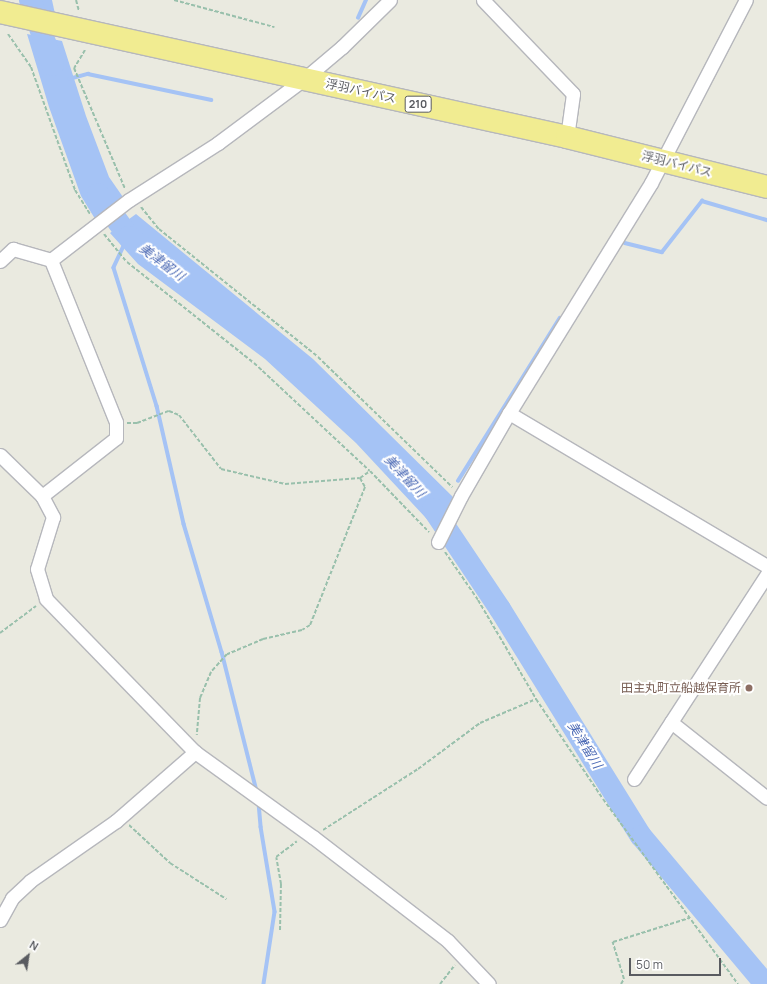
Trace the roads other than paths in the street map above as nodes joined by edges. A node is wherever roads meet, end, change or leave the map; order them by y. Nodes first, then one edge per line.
1 (390, 0) edge
2 (483, 0) edge
3 (746, 0) edge
4 (9, 21) edge
5 (304, 79) junction
6 (567, 137) junction
7 (663, 160) junction
8 (767, 187) edge
9 (0, 260) edge
10 (51, 260) junction
11 (509, 413) junction
12 (0, 456) edge
13 (42, 496) junction
14 (438, 542) road end
15 (767, 566) edge
16 (767, 574) edge
17 (671, 722) junction
18 (195, 752) junction
19 (634, 779) dead end
20 (767, 798) edge
21 (0, 920) edge
22 (489, 984) edge

1 - 5 street
2 - 6 street
3 - 7 street
4 - 5 highway, 浮羽バイパス / 210
5 - 6 highway, 浮羽バイパス / 210
5 - 10 street
6 - 7 highway, 浮羽バイパス / 210
7 - 8 highway, 浮羽バイパス / 210
7 - 11 street
9 - 10 street
10 - 13 street
11 - 14 street
11 - 15 street
12 - 13 street
13 - 18 street
16 - 17 street
17 - 19 street
17 - 20 street
18 - 21 street
18 - 22 street

